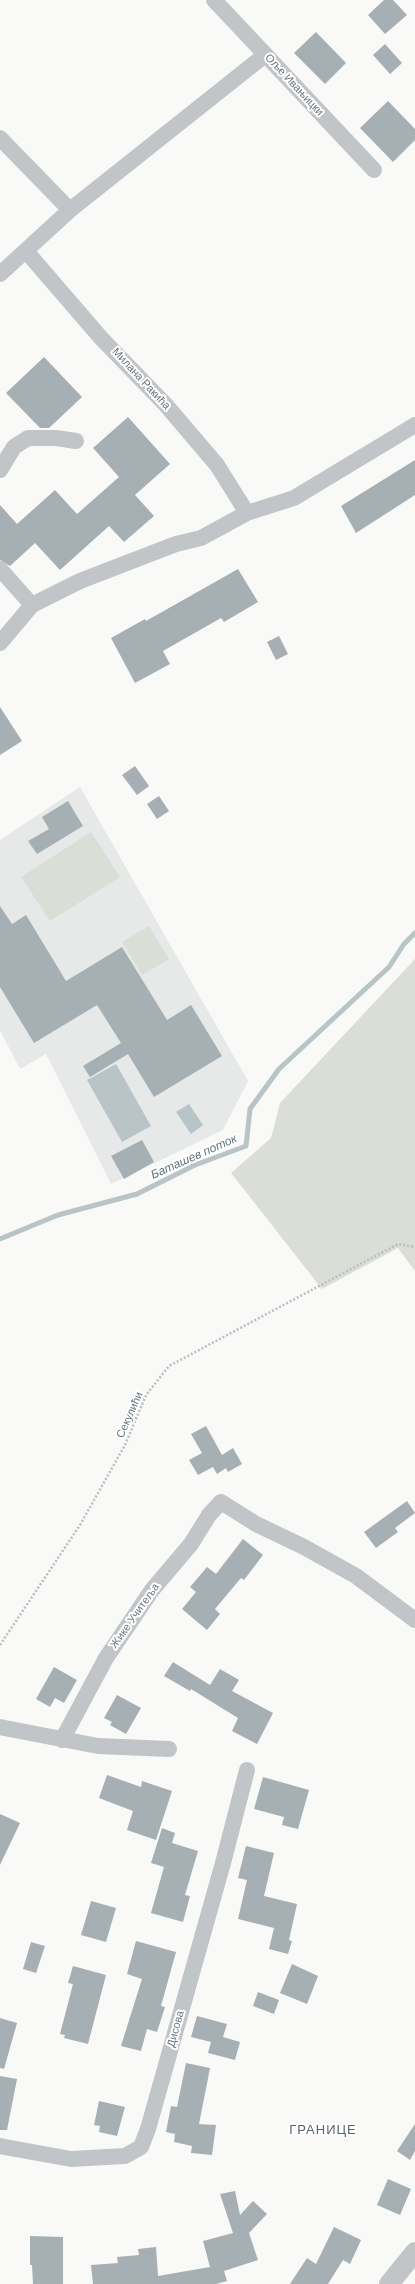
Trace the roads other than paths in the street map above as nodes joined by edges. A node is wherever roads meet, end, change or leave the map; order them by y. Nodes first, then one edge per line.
1 (214, 0) edge
2 (265, 55) junction
3 (0, 138) edge
4 (374, 170) dead end
5 (70, 210) junction
6 (26, 252) junction
7 (0, 274) edge
8 (415, 425) edge
9 (76, 441) dead end
10 (0, 470) edge
11 (247, 513) junction
12 (0, 569) edge
13 (32, 605) junction
14 (0, 643) edge
15 (413, 1614) edge
16 (0, 1728) edge
17 (62, 1740) junction
18 (169, 1749) dead end
19 (247, 1770) dead end
20 (0, 2146) edge
21 (415, 2252) edge
22 (389, 2284) edge

1 - 2 street, Оље Ивањицки
2 - 4 street, Оље Ивањицки
2 - 5 street
3 - 5 street
5 - 6 street
6 - 7 street
6 - 11 street, Милана Ракића
8 - 11 street
9 - 10 street
11 - 13 street
12 - 13 street
13 - 14 street
15 - 17 street, Жике Учитеља
16 - 17 street
17 - 18 street
19 - 20 street, Дисова
21 - 22 street

